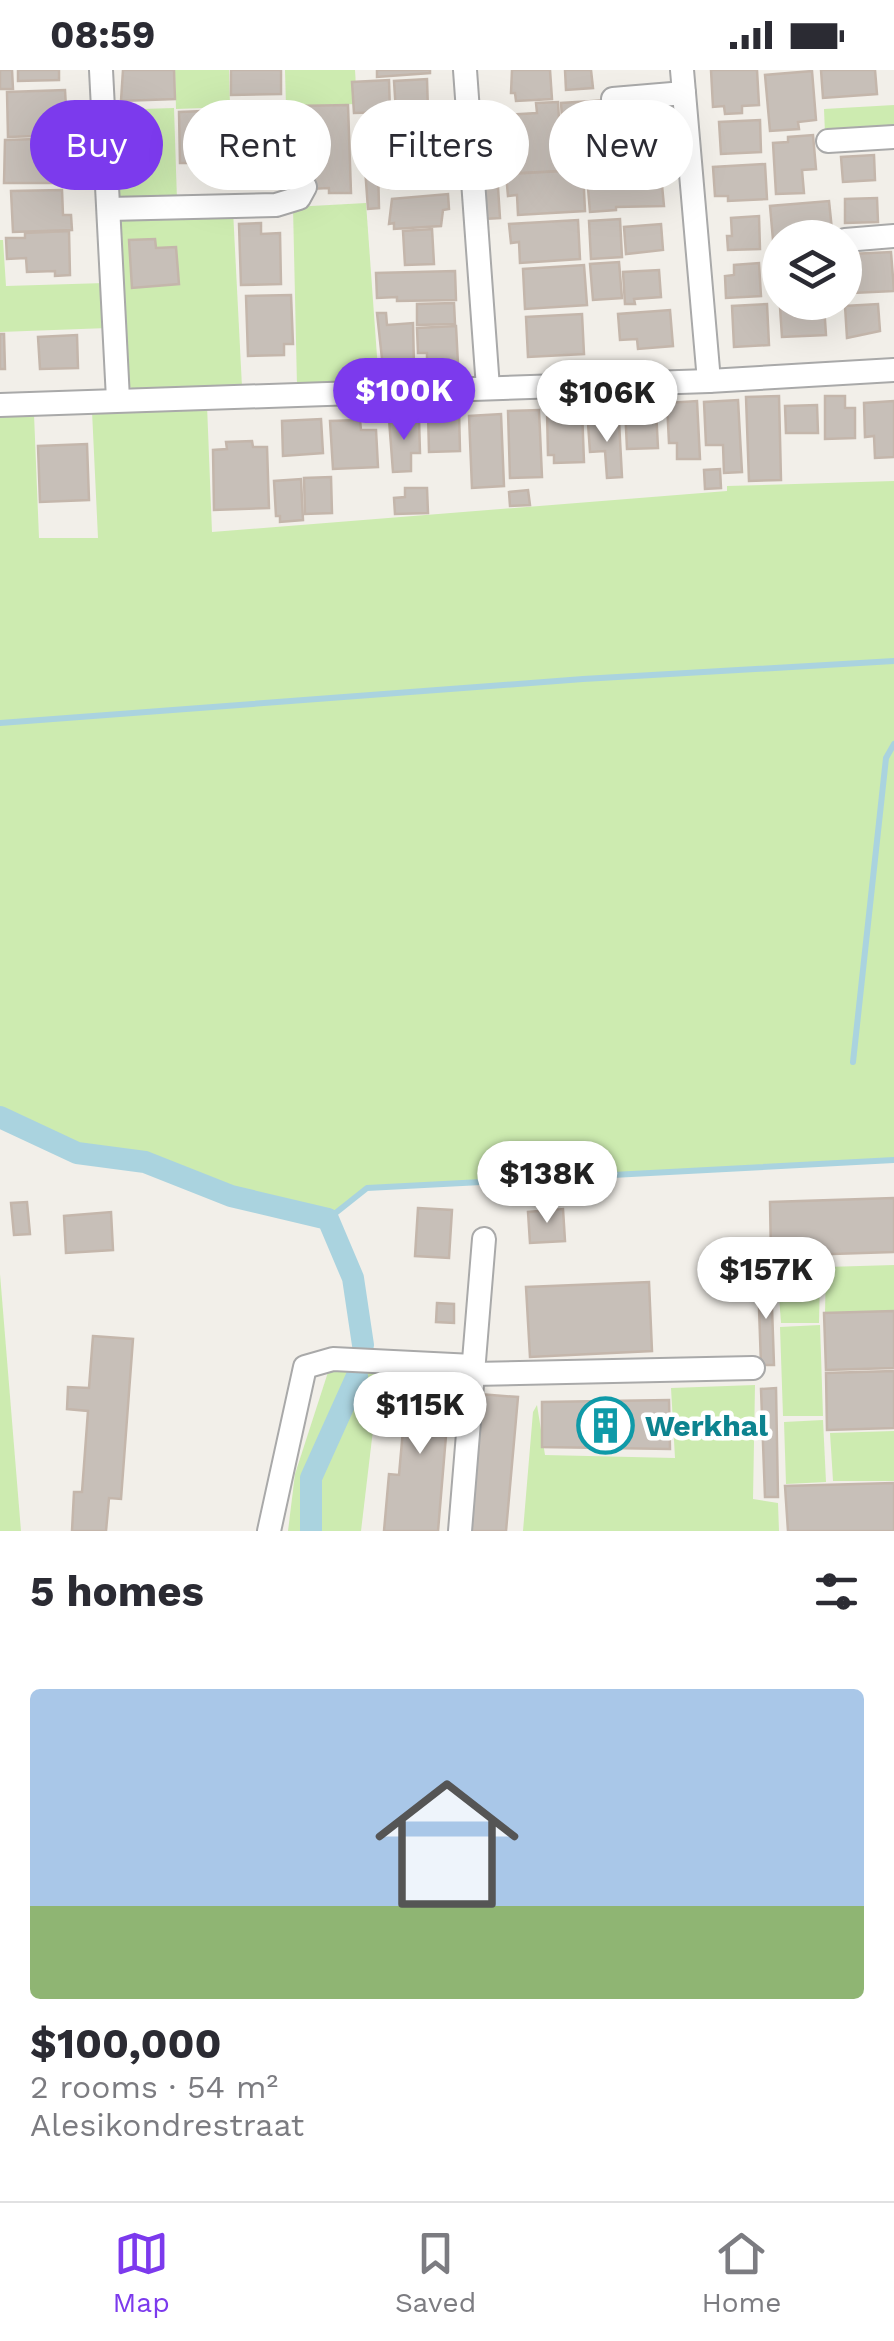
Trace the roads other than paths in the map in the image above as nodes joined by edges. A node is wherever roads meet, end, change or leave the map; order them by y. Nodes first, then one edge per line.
1 (102, 70) edge
2 (464, 70) edge
3 (683, 82) edge
4 (614, 99) dead end
5 (894, 137) edge
6 (828, 141) dead end
7 (303, 190) edge
8 (109, 210) junction
9 (894, 236) edge
10 (862, 239) edge
11 (894, 370) edge
12 (709, 381) junction
13 (488, 388) junction
14 (118, 399) junction
15 (0, 405) edge
16 (484, 1240) dead end
17 (752, 1368) dead end
18 (473, 1370) junction
19 (269, 1531) edge
20 (460, 1531) edge

1 - 8 street
2 - 13 street
3 - 4 street
3 - 12 street
5 - 6 street
7 - 8 street
8 - 14 street
9 - 10 street
11 - 12 street
12 - 13 street
13 - 14 street
14 - 15 street
16 - 18 street
17 - 18 street
18 - 19 street
18 - 20 street

